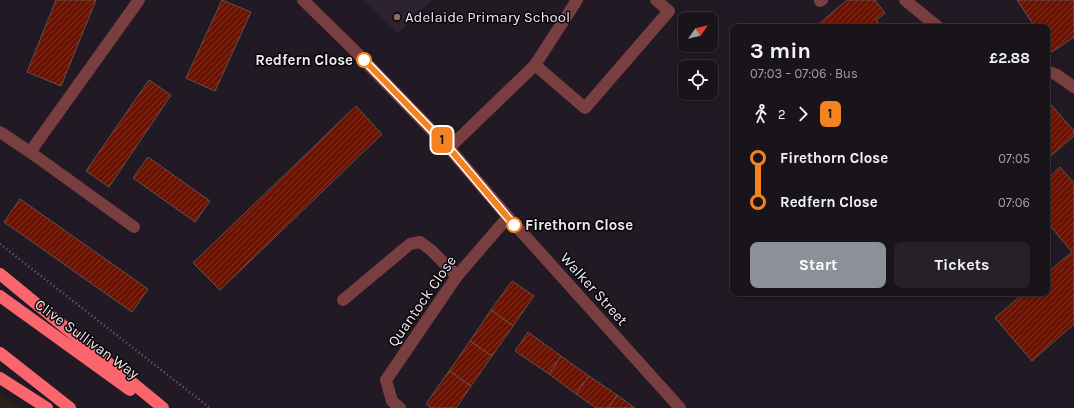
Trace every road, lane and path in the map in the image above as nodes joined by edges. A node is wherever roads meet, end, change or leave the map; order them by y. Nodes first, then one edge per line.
1 (139, 0) edge
2 (303, 0) edge
3 (577, 0) edge
4 (656, 0) edge
5 (904, 0) edge
6 (934, 24) edge
7 (535, 65) junction
8 (1050, 72) edge
9 (1074, 87) edge
10 (0, 132) edge
11 (449, 148) junction
12 (30, 152) junction
13 (508, 218) junction
14 (134, 227) dead end
15 (0, 244) edge
16 (0, 274) edge
17 (457, 276) junction
18 (0, 296) edge
19 (343, 300) dead end
20 (0, 353) edge
21 (0, 378) edge
22 (47, 408) edge
23 (70, 408) edge
24 (155, 408) edge
25 (163, 408) edge
26 (210, 408) edge
27 (400, 408) edge
28 (680, 408) edge

1 - 12 street
2 - 11 street, Walker Street
3 - 7 street
4 - 7 street
5 - 6 street
7 - 11 street
8 - 9 street
10 - 12 street
11 - 13 street, Walker Street
12 - 14 street
13 - 17 street, Quantock Close
13 - 28 street, Walker Street
15 - 26 path
16 - 25 highway
17 - 19 street
17 - 27 street, Quantock Close
18 - 24 highway, Clive Sullivan Way
20 - 23 highway
21 - 22 highway

